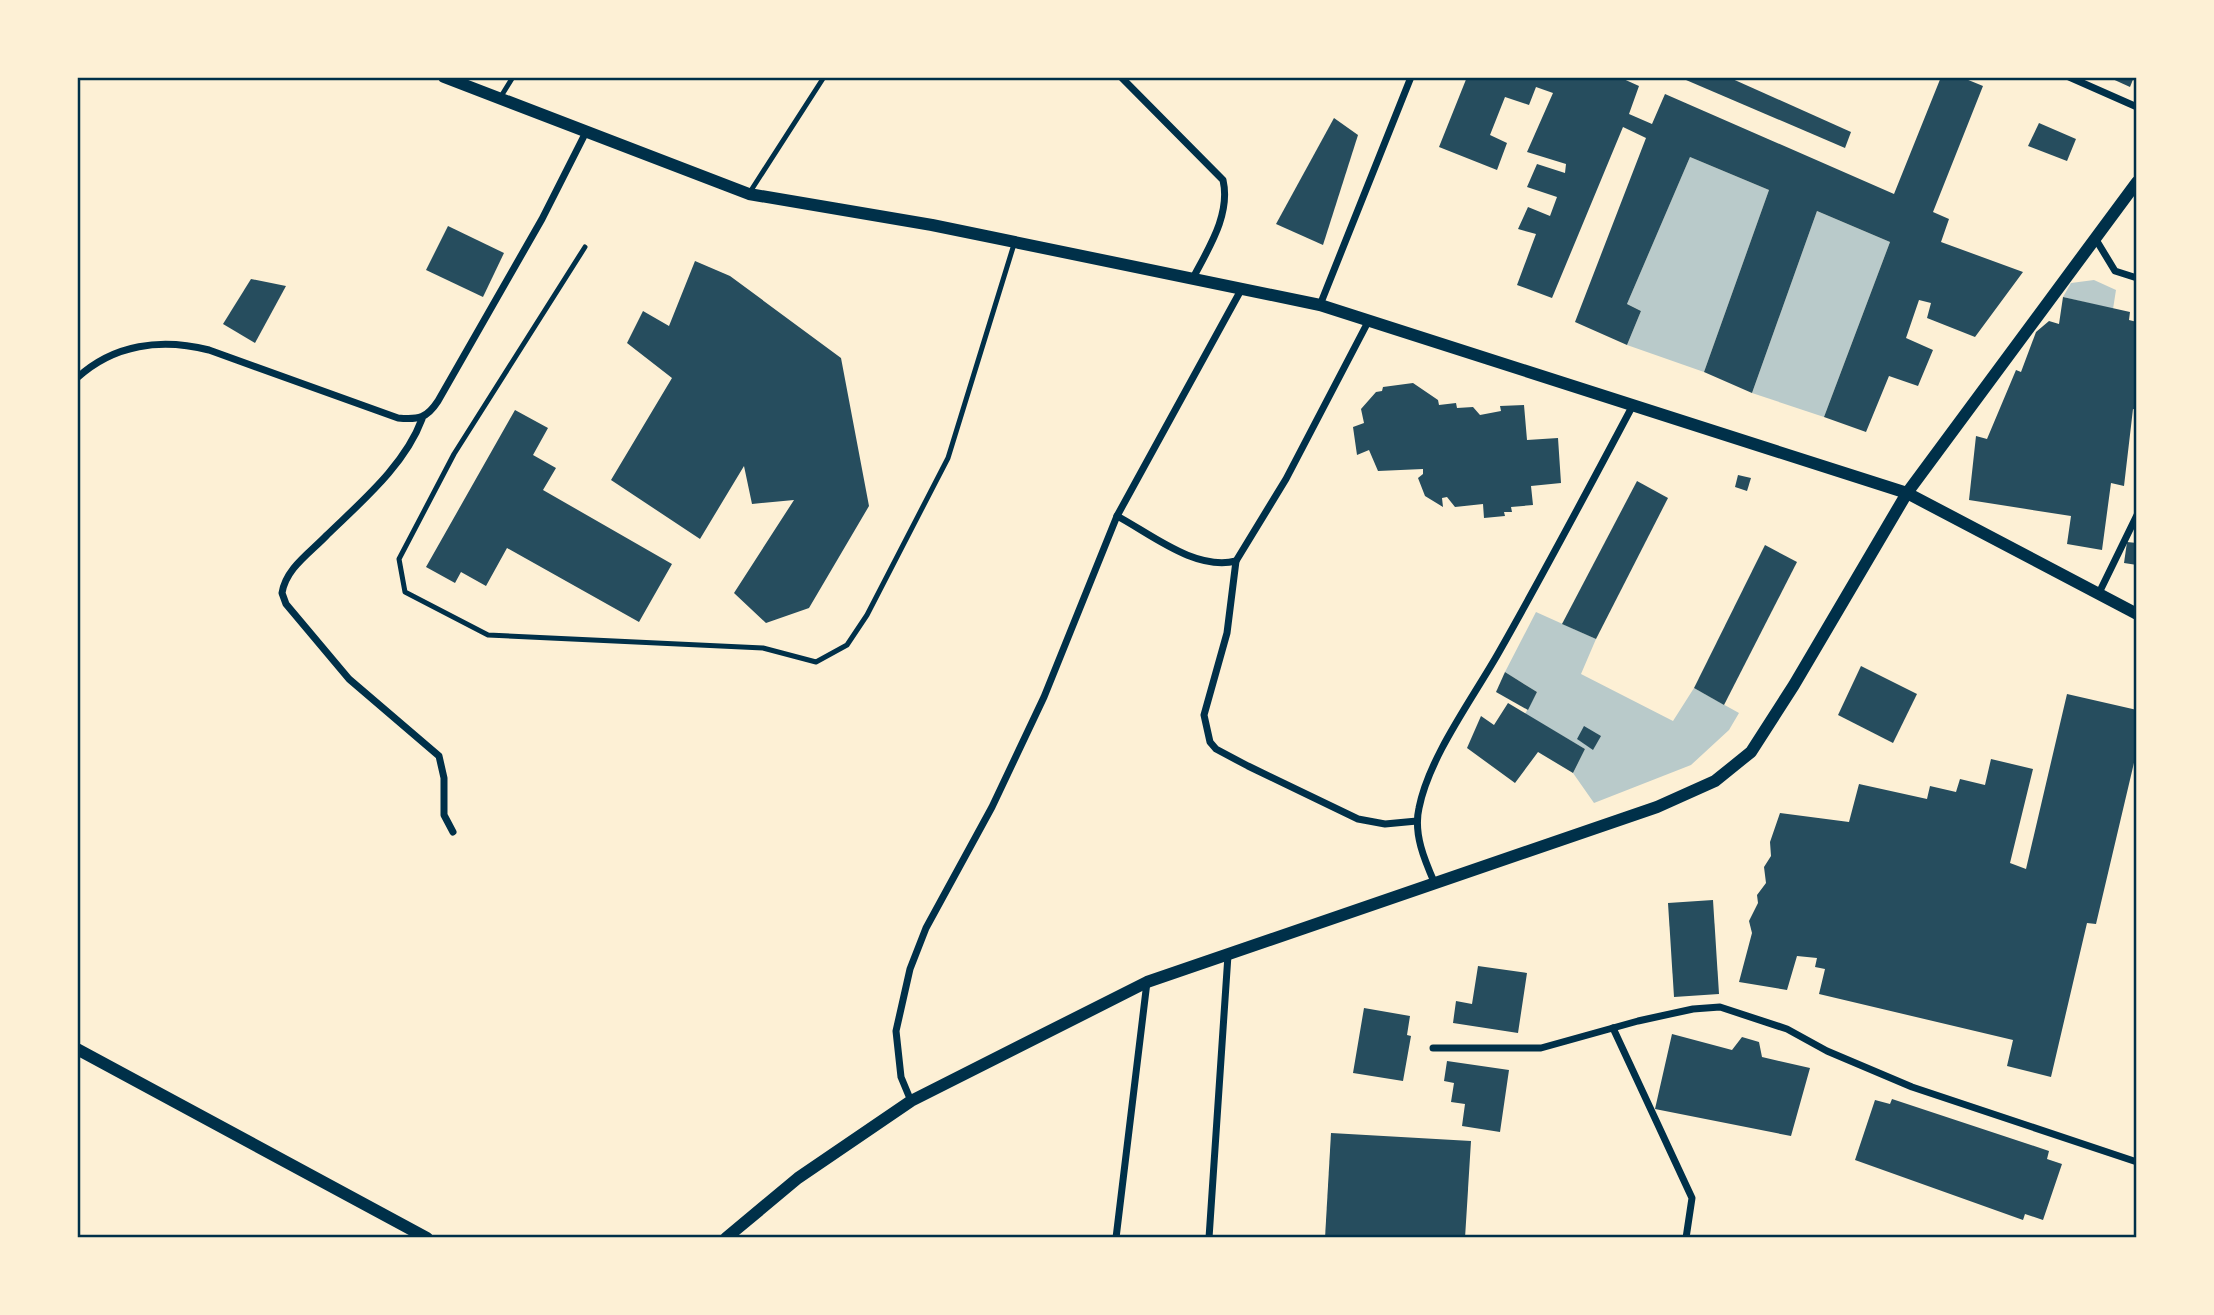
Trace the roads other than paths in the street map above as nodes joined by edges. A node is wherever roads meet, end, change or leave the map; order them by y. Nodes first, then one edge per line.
1 (444, 77) edge
2 (513, 77) edge
3 (824, 77) edge
4 (1121, 77) edge
5 (1411, 77) edge
6 (2069, 77) edge
7 (498, 100) junction
8 (2137, 107) edge
9 (585, 134) junction
10 (2137, 183) edge
11 (749, 194) junction
12 (2095, 237) junction
13 (1015, 241) junction
14 (585, 247) dead end
15 (2137, 278) edge
16 (1192, 280) junction
17 (1241, 290) junction
18 (1320, 304) junction
19 (1369, 320) junction
20 (77, 378) edge
21 (1633, 405) junction
22 (422, 419) junction
23 (1907, 493) junction
24 (2137, 515) edge
25 (1117, 516) junction
26 (1236, 561) junction
27 (2098, 595) junction
28 (2137, 614) edge
29 (1417, 821) junction
30 (453, 832) dead end
31 (1435, 884) junction
32 (1228, 954) junction
33 (1147, 982) junction
34 (1613, 1028) junction
35 (1433, 1048) dead end
36 (77, 1049) edge
37 (911, 1101) junction
38 (2137, 1162) edge
39 (427, 1238) edge
40 (726, 1238) edge
41 (1116, 1238) edge
42 (1209, 1238) edge
43 (1686, 1238) edge

1 - 7 street
2 - 7 lane
3 - 11 lane
4 - 16 street
5 - 18 street
6 - 8 street
7 - 9 street
9 - 11 street
9 - 22 street
10 - 12 street
11 - 13 street
12 - 15 street
12 - 23 street
13 - 14 lane
13 - 16 street
16 - 17 street
17 - 18 street
17 - 25 street
18 - 19 street
19 - 21 street
19 - 26 street
20 - 22 street
21 - 23 street
21 - 29 street
22 - 30 street
23 - 27 street
23 - 31 street
24 - 27 street
25 - 26 street
25 - 37 street
26 - 29 street
27 - 28 street
29 - 31 street
31 - 32 street
32 - 33 street
32 - 42 street
33 - 37 street
33 - 41 street
34 - 35 street
34 - 38 street
34 - 43 street
36 - 39 street
37 - 40 street

